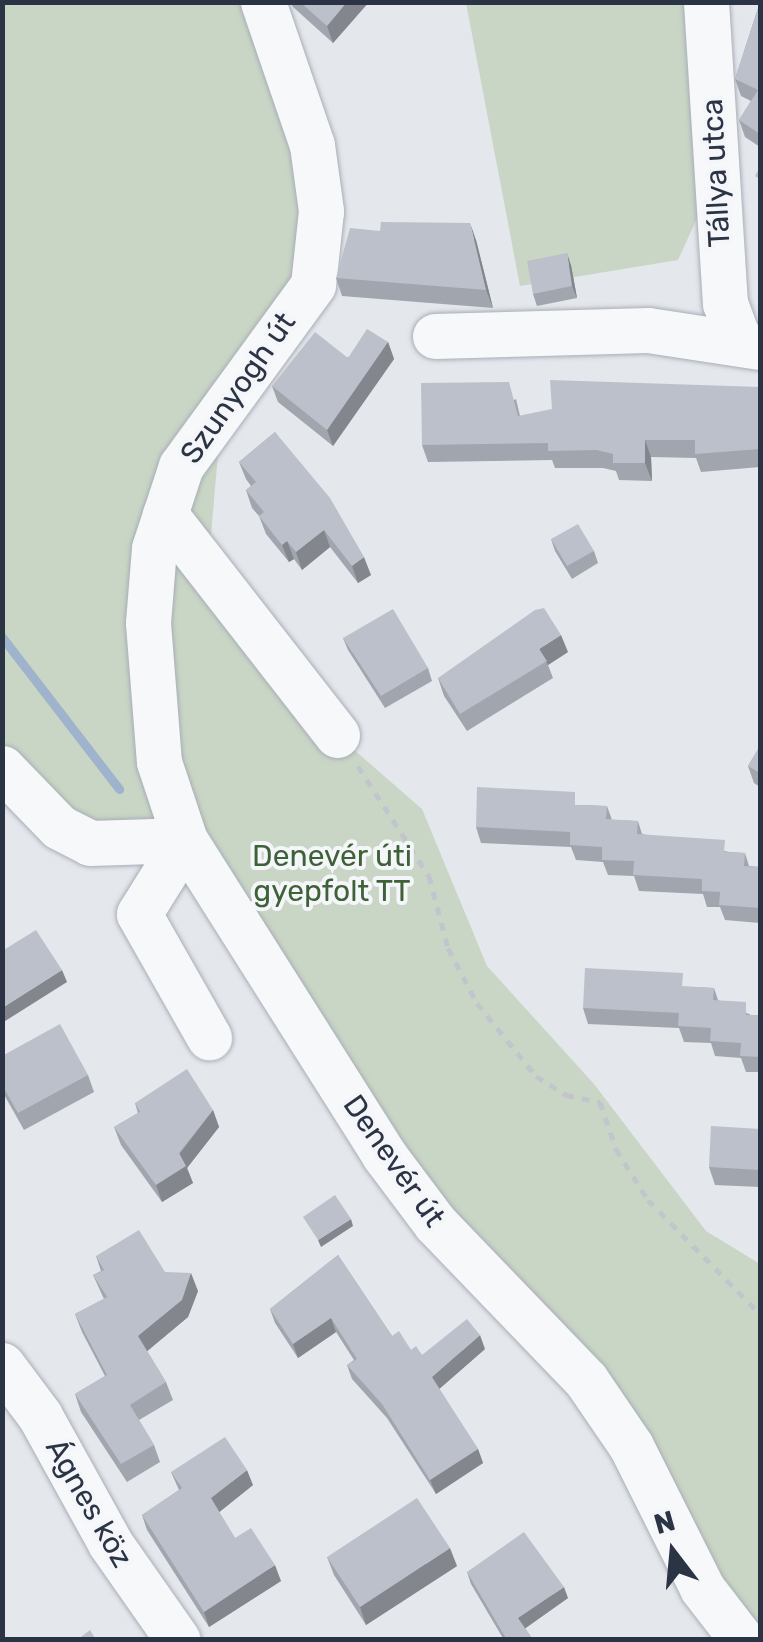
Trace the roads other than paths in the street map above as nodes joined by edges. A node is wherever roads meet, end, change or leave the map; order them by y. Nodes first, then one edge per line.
1 (263, 2) edge
2 (706, 2) edge
3 (435, 336) dead end
4 (750, 344) edge
5 (165, 514) junction
6 (336, 735) road end
7 (2, 768) edge
8 (185, 840) junction
9 (209, 1038) dead end
10 (2, 1365) edge
11 (178, 1640) edge
12 (742, 1640) edge

1 - 5 street, Szunyogh út
2 - 4 street, Tállya utca
3 - 4 street, Tállya utca
5 - 6 street
5 - 8 street, Szunyogh út
7 - 8 street
8 - 9 street
8 - 12 street, Denevér út
10 - 11 street, Ágnes köz

